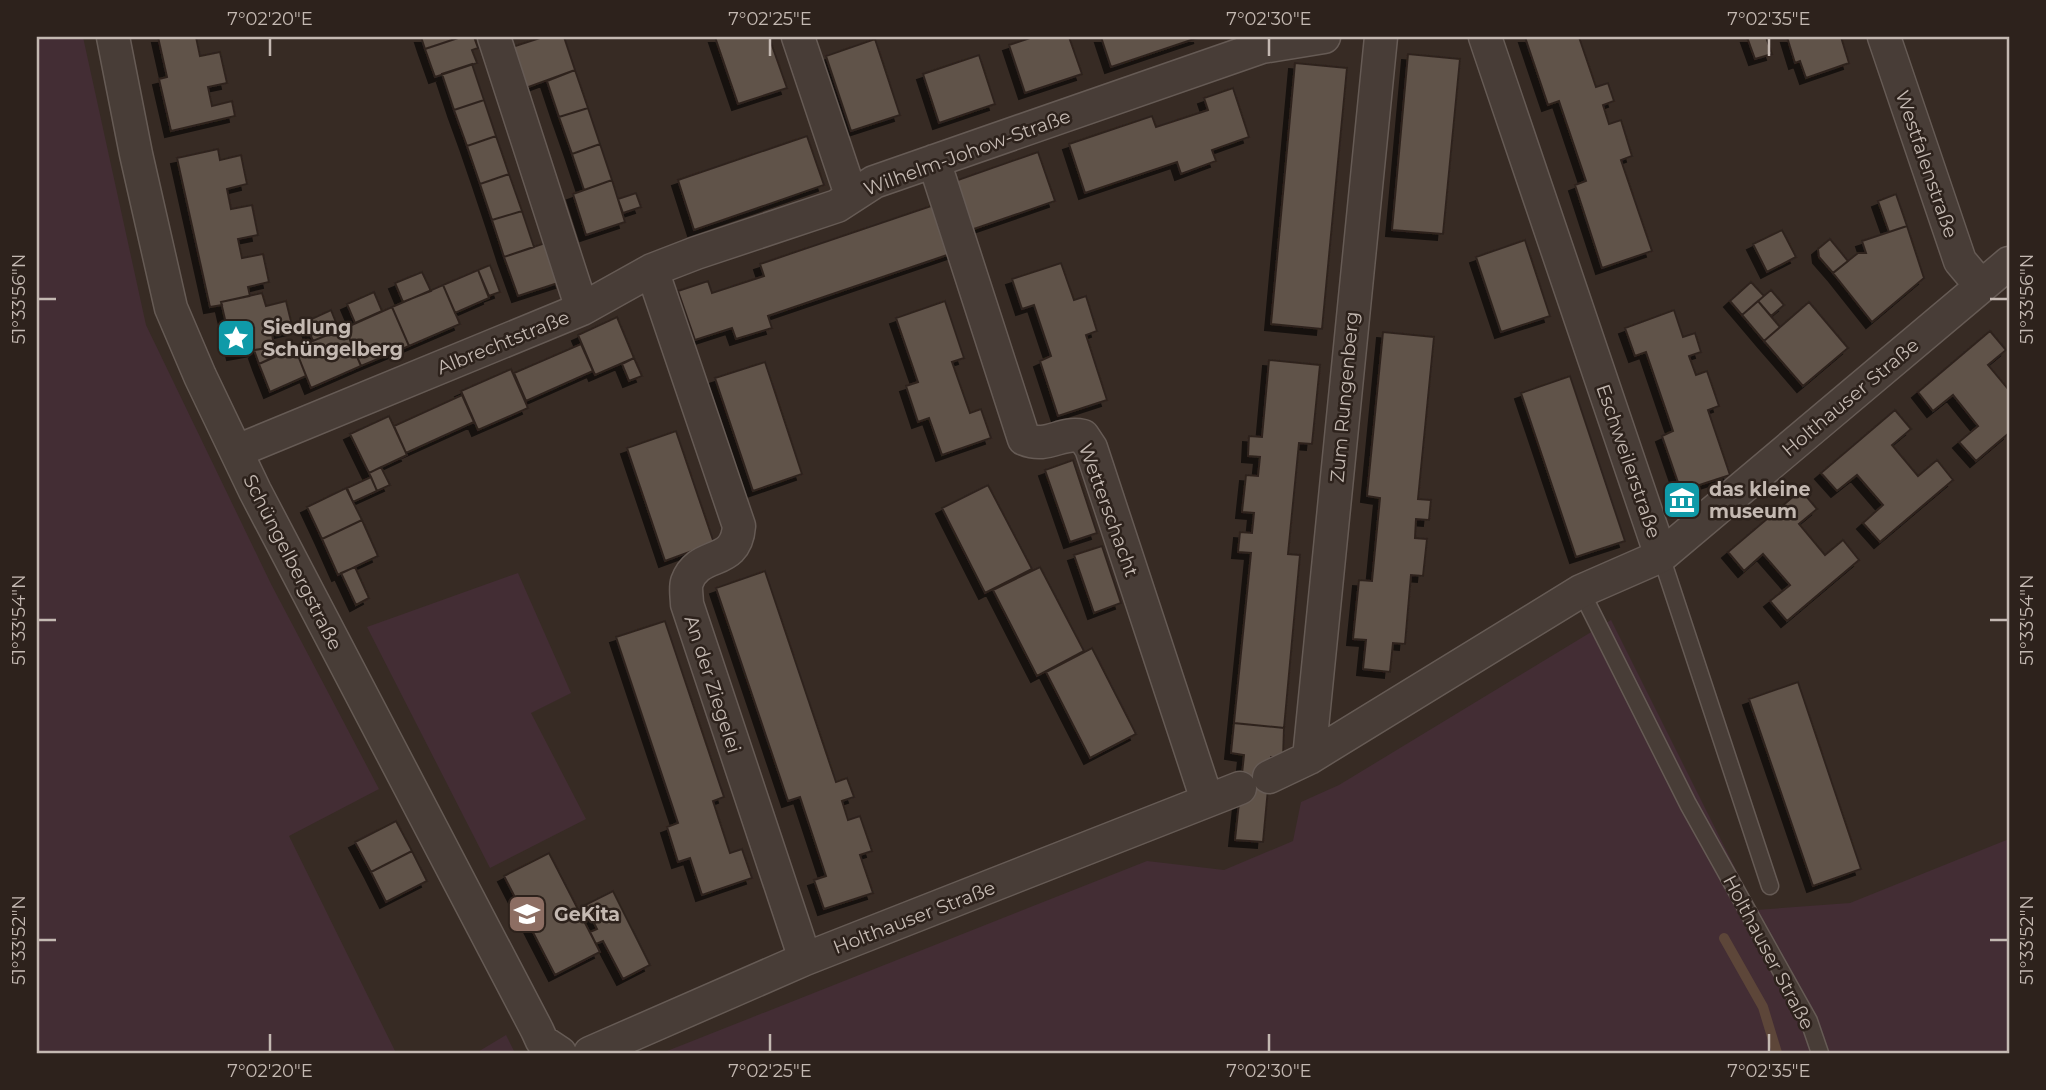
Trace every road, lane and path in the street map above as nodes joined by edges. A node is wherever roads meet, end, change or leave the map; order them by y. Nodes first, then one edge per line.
1 (113, 37) edge
2 (494, 37) edge
3 (798, 37) edge
4 (1324, 37) edge
5 (1381, 37) edge
6 (1485, 37) edge
7 (1884, 37) edge
8 (934, 161) junction
9 (851, 195) junction
10 (2009, 263) edge
11 (652, 271) junction
12 (1981, 286) junction
13 (582, 309) junction
14 (237, 451) junction
15 (1661, 556) junction
16 (1581, 591) junction
17 (1309, 758) junction
18 (1269, 777) dead end
19 (1240, 788) dead end
20 (1207, 800) junction
21 (1770, 886) dead end
22 (805, 960) junction
23 (559, 1053) edge
24 (590, 1053) edge
25 (1820, 1053) edge

1 - 14 street, Schüngelbergstraße
2 - 13 street, Albrechtstraße
3 - 9 street
4 - 8 street, Wilhelm-Johow-Straße
5 - 17 street, Zum Rungenberg
6 - 15 street, Eschweilerstraße
7 - 12 street, Westfalenstraße
8 - 9 street, Wilhelm-Johow-Straße
8 - 20 street, Wetterschacht
9 - 11 street, Wilhelm-Johow-Straße
10 - 12 street, Holthauser Straße
11 - 13 street, Wilhelm-Johow-Straße
11 - 22 street, An der Ziegelei
12 - 15 street, Holthauser Straße
13 - 14 street, Albrechtstraße
14 - 23 street, Schüngelbergstraße
15 - 16 street, Holthauser Straße
15 - 21 lane, Eschweilerstraße
16 - 17 street, Holthauser Straße
16 - 25 lane, Holthauser Straße
17 - 18 street, Holthauser Straße
19 - 20 street, Holthauser Straße
20 - 22 street, Holthauser Straße
22 - 24 street, Holthauser Straße

